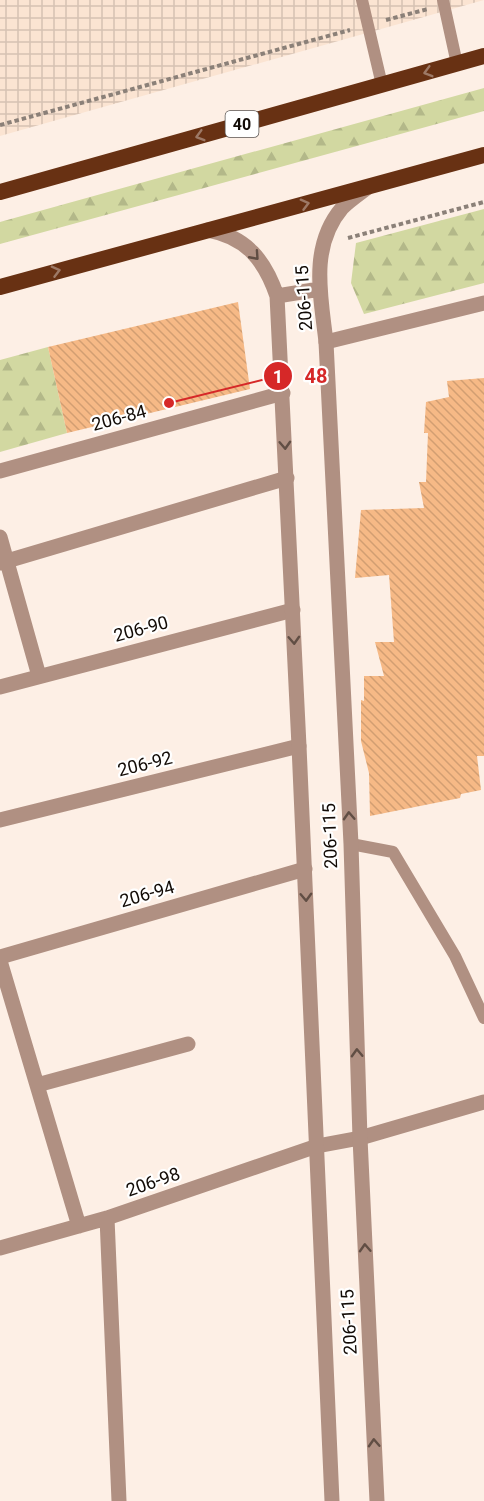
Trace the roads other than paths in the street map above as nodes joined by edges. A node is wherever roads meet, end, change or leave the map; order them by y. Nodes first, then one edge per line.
1 (362, 0) edge
2 (444, 2) edge
3 (484, 56) edge
4 (457, 64) junction
5 (382, 85) junction
6 (484, 155) edge
7 (367, 188) junction
8 (0, 192) edge
9 (205, 230) junction
10 (0, 287) edge
11 (320, 289) junction
12 (277, 296) junction
13 (484, 303) edge
14 (326, 342) junction
15 (282, 393) junction
16 (0, 471) edge
17 (287, 478) junction
18 (0, 537) edge
19 (3, 562) edge
20 (293, 610) junction
21 (39, 676) junction
22 (0, 687) edge
23 (299, 746) junction
24 (0, 820) edge
25 (351, 844) junction
26 (305, 869) junction
27 (0, 959) edge
28 (484, 1018) edge
29 (188, 1044) dead end
30 (37, 1085) junction
31 (484, 1102) edge
32 (360, 1138) junction
33 (317, 1146) junction
34 (107, 1218) junction
35 (78, 1226) junction
36 (0, 1248) edge
37 (119, 1501) edge
38 (333, 1501) edge
39 (376, 1501) edge

1 - 5 lane
2 - 4 lane
3 - 4 highway, 40
4 -> 5 highway, 40
5 -> 8 highway, 40
6 - 7 highway
9 -> 7 highway
7 - 11 street, 206-115
10 -> 9 highway
9 -> 12 street, 206-115
11 - 12 street
11 - 14 street, 206-115
12 - 15 street, 206-115
13 - 14 street
25 -> 14 street, 206-115
15 - 16 street, 206-84
15 -> 17 street, 206-115
17 - 19 street
17 - 20 street, 206-115
18 - 19 street
19 - 21 street
20 - 21 street, 206-90
20 -> 23 street, 206-115
21 - 22 street, 206-90
23 - 24 street, 206-92
23 - 26 street, 206-115
25 - 28 lane
32 -> 25 street, 206-115
26 - 27 street, 206-94
26 -> 33 street, 206-115
27 - 30 street
29 - 30 street
30 - 35 street
31 - 32 street, 206-98
32 - 33 street, 206-98
39 -> 32 street, 206-115
33 - 34 street, 206-98
33 - 38 street, 206-115
34 - 35 street, 206-98
34 - 37 street
35 - 36 street, 206-98

